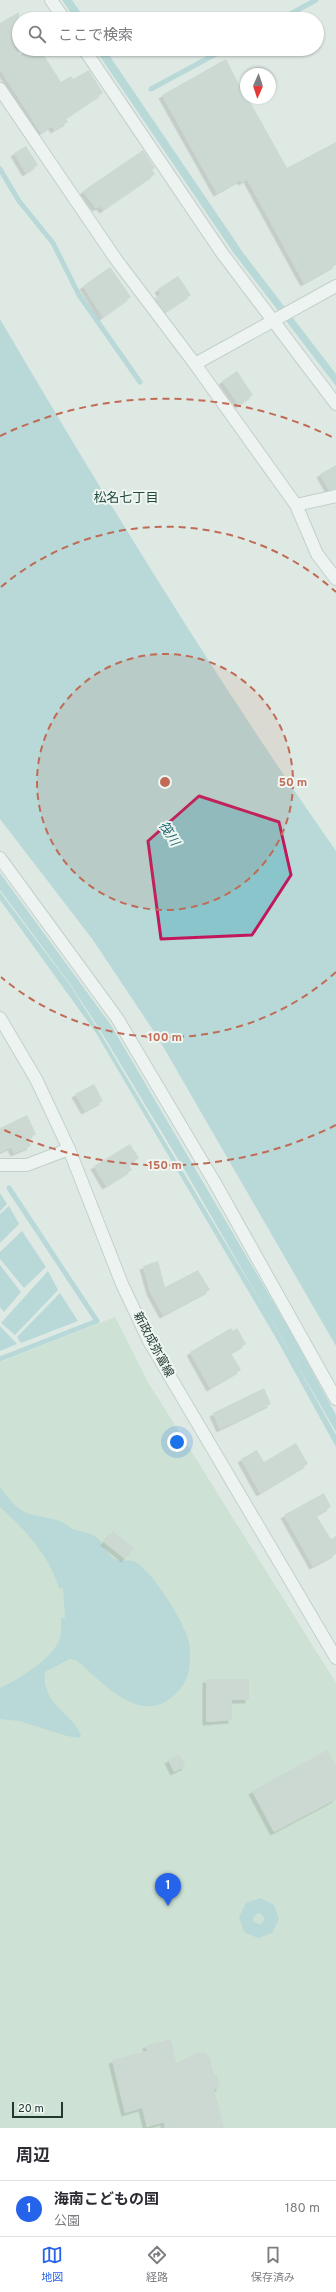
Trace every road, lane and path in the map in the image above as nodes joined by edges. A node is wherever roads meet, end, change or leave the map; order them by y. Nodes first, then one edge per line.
1 (51, 0) edge
2 (59, 12) edge
3 (89, 56) edge
4 (0, 89) edge
5 (336, 286) edge
6 (274, 319) junction
7 (195, 364) junction
8 (336, 404) edge
9 (336, 496) edge
10 (296, 505) junction
11 (336, 580) edge
12 (0, 858) edge
13 (0, 1018) edge
14 (69, 1150) junction
15 (0, 1165) edge
16 (336, 1399) edge
17 (336, 1658) edge

1 - 2 street
3 - 6 street
4 - 7 street
5 - 6 street
6 - 7 street
6 - 8 street
7 - 10 street
9 - 10 street
10 - 11 street
12 - 16 street
13 - 14 street, 新政成弥富線
14 - 15 street
14 - 17 street, 新政成弥富線

